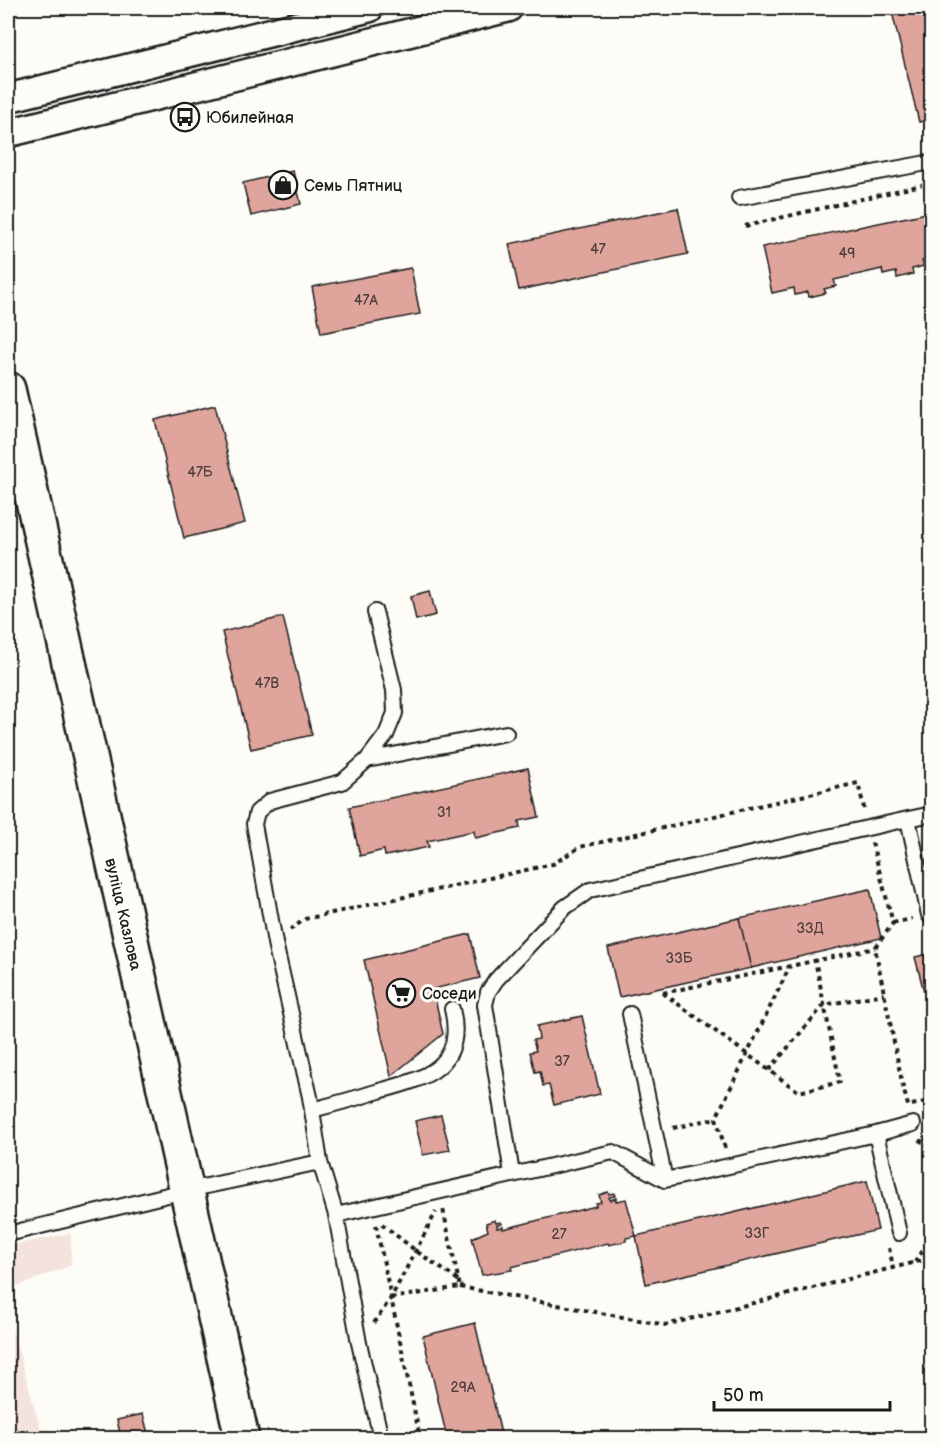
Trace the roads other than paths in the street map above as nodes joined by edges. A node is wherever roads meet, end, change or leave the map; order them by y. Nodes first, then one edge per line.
1 (369, 8) edge
2 (508, 8) edge
3 (8, 98) edge
4 (8, 133) edge
5 (932, 162) edge
6 (739, 198) dead end
7 (8, 389) edge
8 (375, 612) dead end
9 (506, 733) dead end
10 (368, 760) junction
11 (932, 814) edge
12 (908, 819) junction
13 (929, 915) dead end
14 (452, 1009) dead end
15 (630, 1014) dead end
16 (312, 1110) junction
17 (913, 1124) dead end
18 (876, 1134) junction
19 (320, 1162) junction
20 (512, 1174) junction
21 (665, 1180) junction
22 (188, 1190) junction
23 (336, 1215) junction
24 (899, 1233) dead end
25 (8, 1234) edge
26 (242, 1438) edge
27 (381, 1438) edge

1 - 3 street
2 - 4 street
5 - 6 lane
7 - 22 main road, вуліца Казлова
8 - 10 lane
9 - 10 lane
10 - 16 lane
11 - 12 lane
12 - 13 lane
12 - 20 lane
14 - 16 lane
15 - 21 lane
16 - 19 lane
17 - 18 lane
18 - 21 lane
18 - 24 lane
19 - 22 lane
19 - 23 lane
20 - 21 lane
20 - 23 lane
22 - 25 lane
22 - 26 main road, вуліца Казлова
23 - 27 lane

